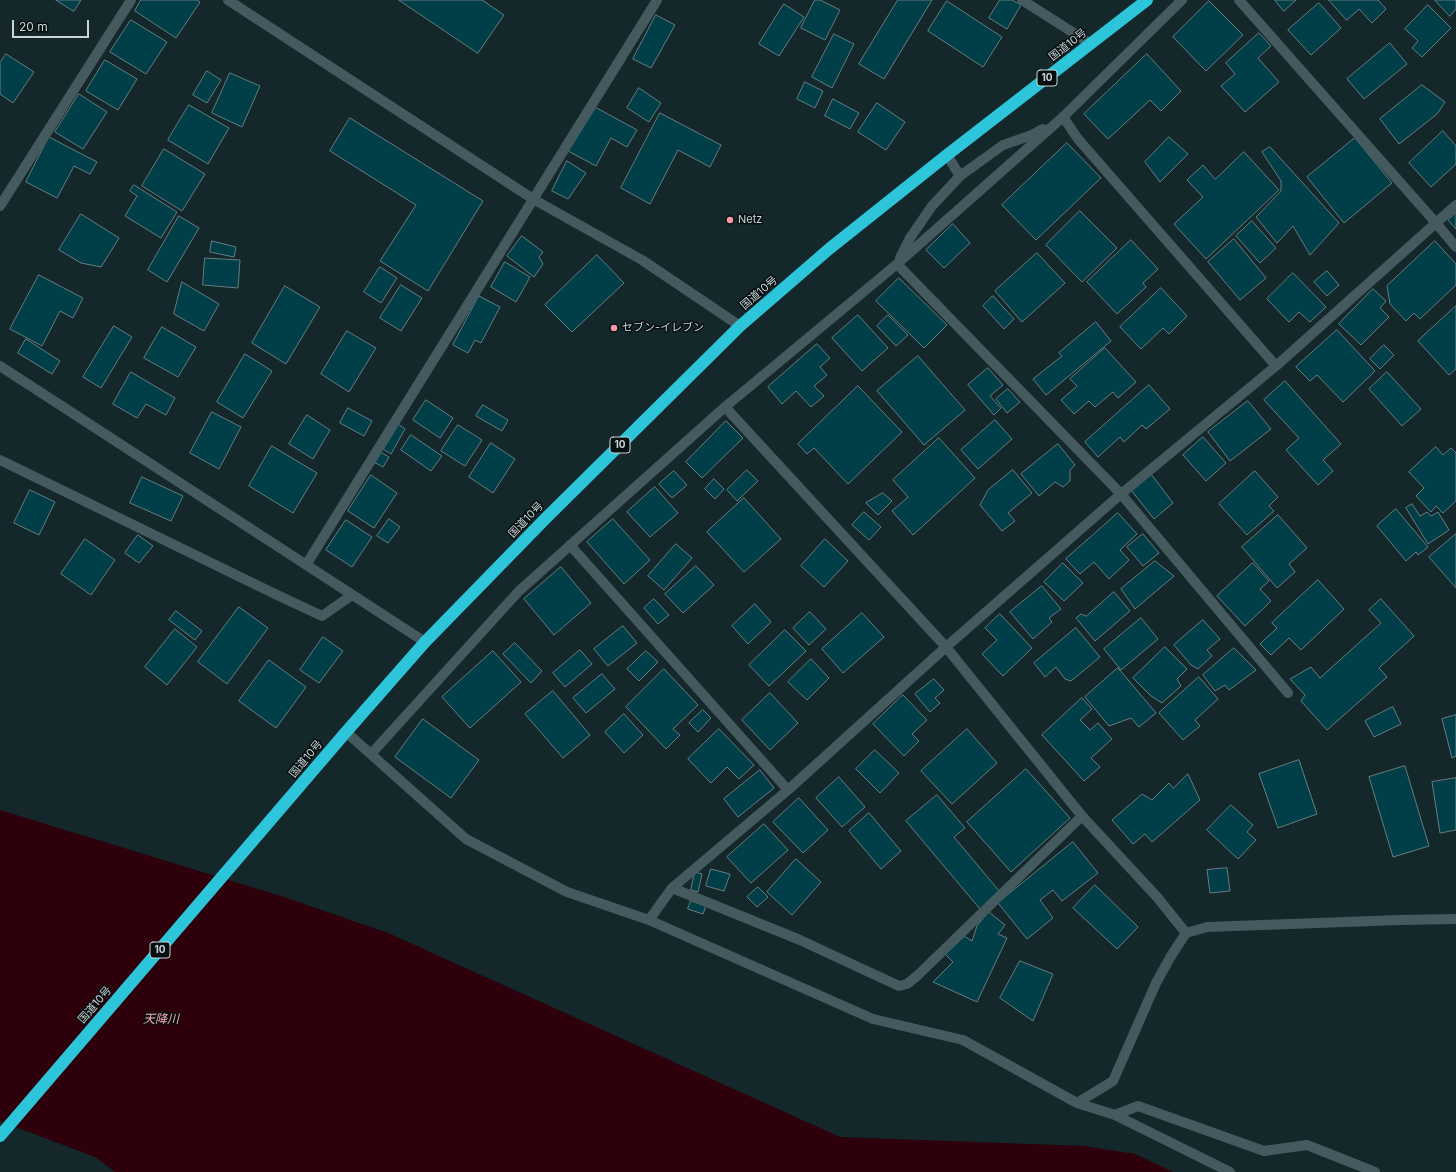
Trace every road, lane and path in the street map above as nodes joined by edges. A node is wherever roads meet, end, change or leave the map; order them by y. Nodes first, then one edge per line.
1 (131, 0) edge
2 (228, 0) edge
3 (657, 0) edge
4 (1022, 0) edge
5 (1147, 0) edge
6 (1182, 0) edge
7 (1239, 0) edge
8 (1091, 44) junction
9 (1063, 117) junction
10 (947, 155) junction
11 (960, 176) junction
12 (533, 199) junction
13 (1456, 205) edge
14 (0, 206) edge
15 (1436, 223) junction
16 (1456, 247) edge
17 (897, 264) junction
18 (740, 326) junction
19 (0, 366) edge
20 (1276, 366) junction
21 (725, 407) junction
22 (0, 460) edge
23 (1121, 494) junction
24 (570, 545) junction
25 (306, 565) junction
26 (352, 595) junction
27 (425, 642) junction
28 (946, 647) junction
29 (1288, 693) dead end
30 (346, 732) junction
31 (371, 754) junction
32 (788, 790) junction
33 (1082, 816) junction
34 (672, 888) junction
35 (1456, 919) edge
36 (649, 920) junction
37 (1186, 933) junction
38 (1077, 1104) junction
39 (1115, 1115) junction
40 (0, 1136) edge
41 (1230, 1172) edge
42 (1375, 1172) edge

1 - 14 street
2 - 12 street
3 - 12 street
4 - 8 street
5 - 8 highway, 国道10号 / 10
6 - 9 street
7 - 15 street
8 - 10 highway, 国道10号 / 10
9 - 11 street
9 - 17 street
9 - 20 street
10 - 11 street
10 - 18 highway, 国道10号 / 10
11 - 17 street
12 - 18 street
12 - 25 street
13 - 15 street
15 - 16 street
15 - 20 street
17 - 21 street
17 - 23 street
18 - 27 highway, 国道10号 / 10
19 - 25 street
20 - 23 street
21 - 24 street
21 - 28 street
22 - 26 street
23 - 28 street
23 - 29 street
24 - 31 street
24 - 32 street
25 - 26 street
26 - 27 street
27 - 30 highway, 国道10号 / 10
28 - 32 street
28 - 33 street
30 - 31 street
30 - 40 highway, 国道10号 / 10
31 - 36 street
32 - 34 street
33 - 34 street
33 - 37 street
34 - 36 street
35 - 37 street
36 - 38 street
37 - 38 street
38 - 39 street
39 - 41 street
39 - 42 street

